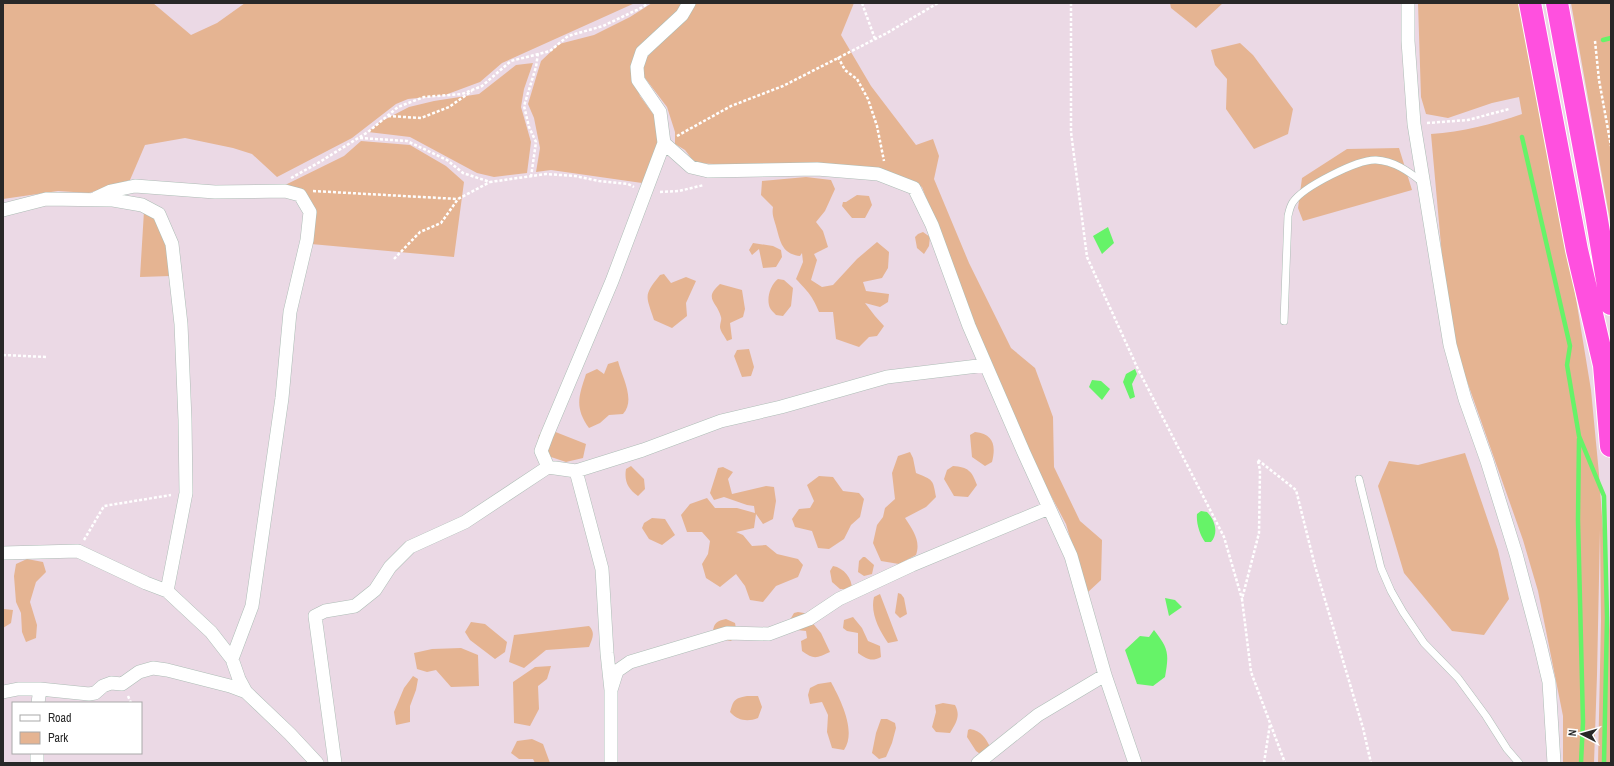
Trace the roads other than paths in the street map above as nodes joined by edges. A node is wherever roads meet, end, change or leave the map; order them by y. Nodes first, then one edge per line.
1 (689, 3) edge
2 (1408, 3) edge
3 (1530, 3) edge
4 (1557, 3) edge
5 (664, 143) junction
6 (1424, 183) junction
7 (91, 200) junction
8 (3, 210) edge
9 (1611, 304) edge
10 (1284, 320) dead end
11 (986, 364) junction
12 (1611, 446) edge
13 (548, 467) junction
14 (576, 471) junction
15 (1359, 479) dead end
16 (1049, 508) junction
17 (3, 553) edge
18 (167, 591) junction
19 (232, 659) junction
20 (1105, 675) junction
21 (40, 689) junction
22 (611, 690) junction
23 (3, 692) edge
24 (246, 692) junction
25 (38, 702) edge
26 (316, 763) edge
27 (335, 763) edge
28 (611, 763) edge
29 (978, 763) edge
30 (1135, 763) edge
31 (1519, 763) edge
32 (1554, 763) edge

1 - 5 street
2 - 6 street
3 - 12 highway
4 - 9 highway
5 - 11 street
5 - 13 street
6 - 10 lane
6 - 32 street
7 - 8 street
7 - 18 street
7 - 19 street
11 - 14 street
11 - 16 street
13 - 14 street
13 - 27 street
14 - 22 street
15 - 31 lane
16 - 20 street
16 - 22 street
17 - 18 street
18 - 19 street
19 - 24 street
20 - 29 street
20 - 30 street
21 - 23 street
21 - 24 street
21 - 25 street
22 - 28 street
24 - 26 street

